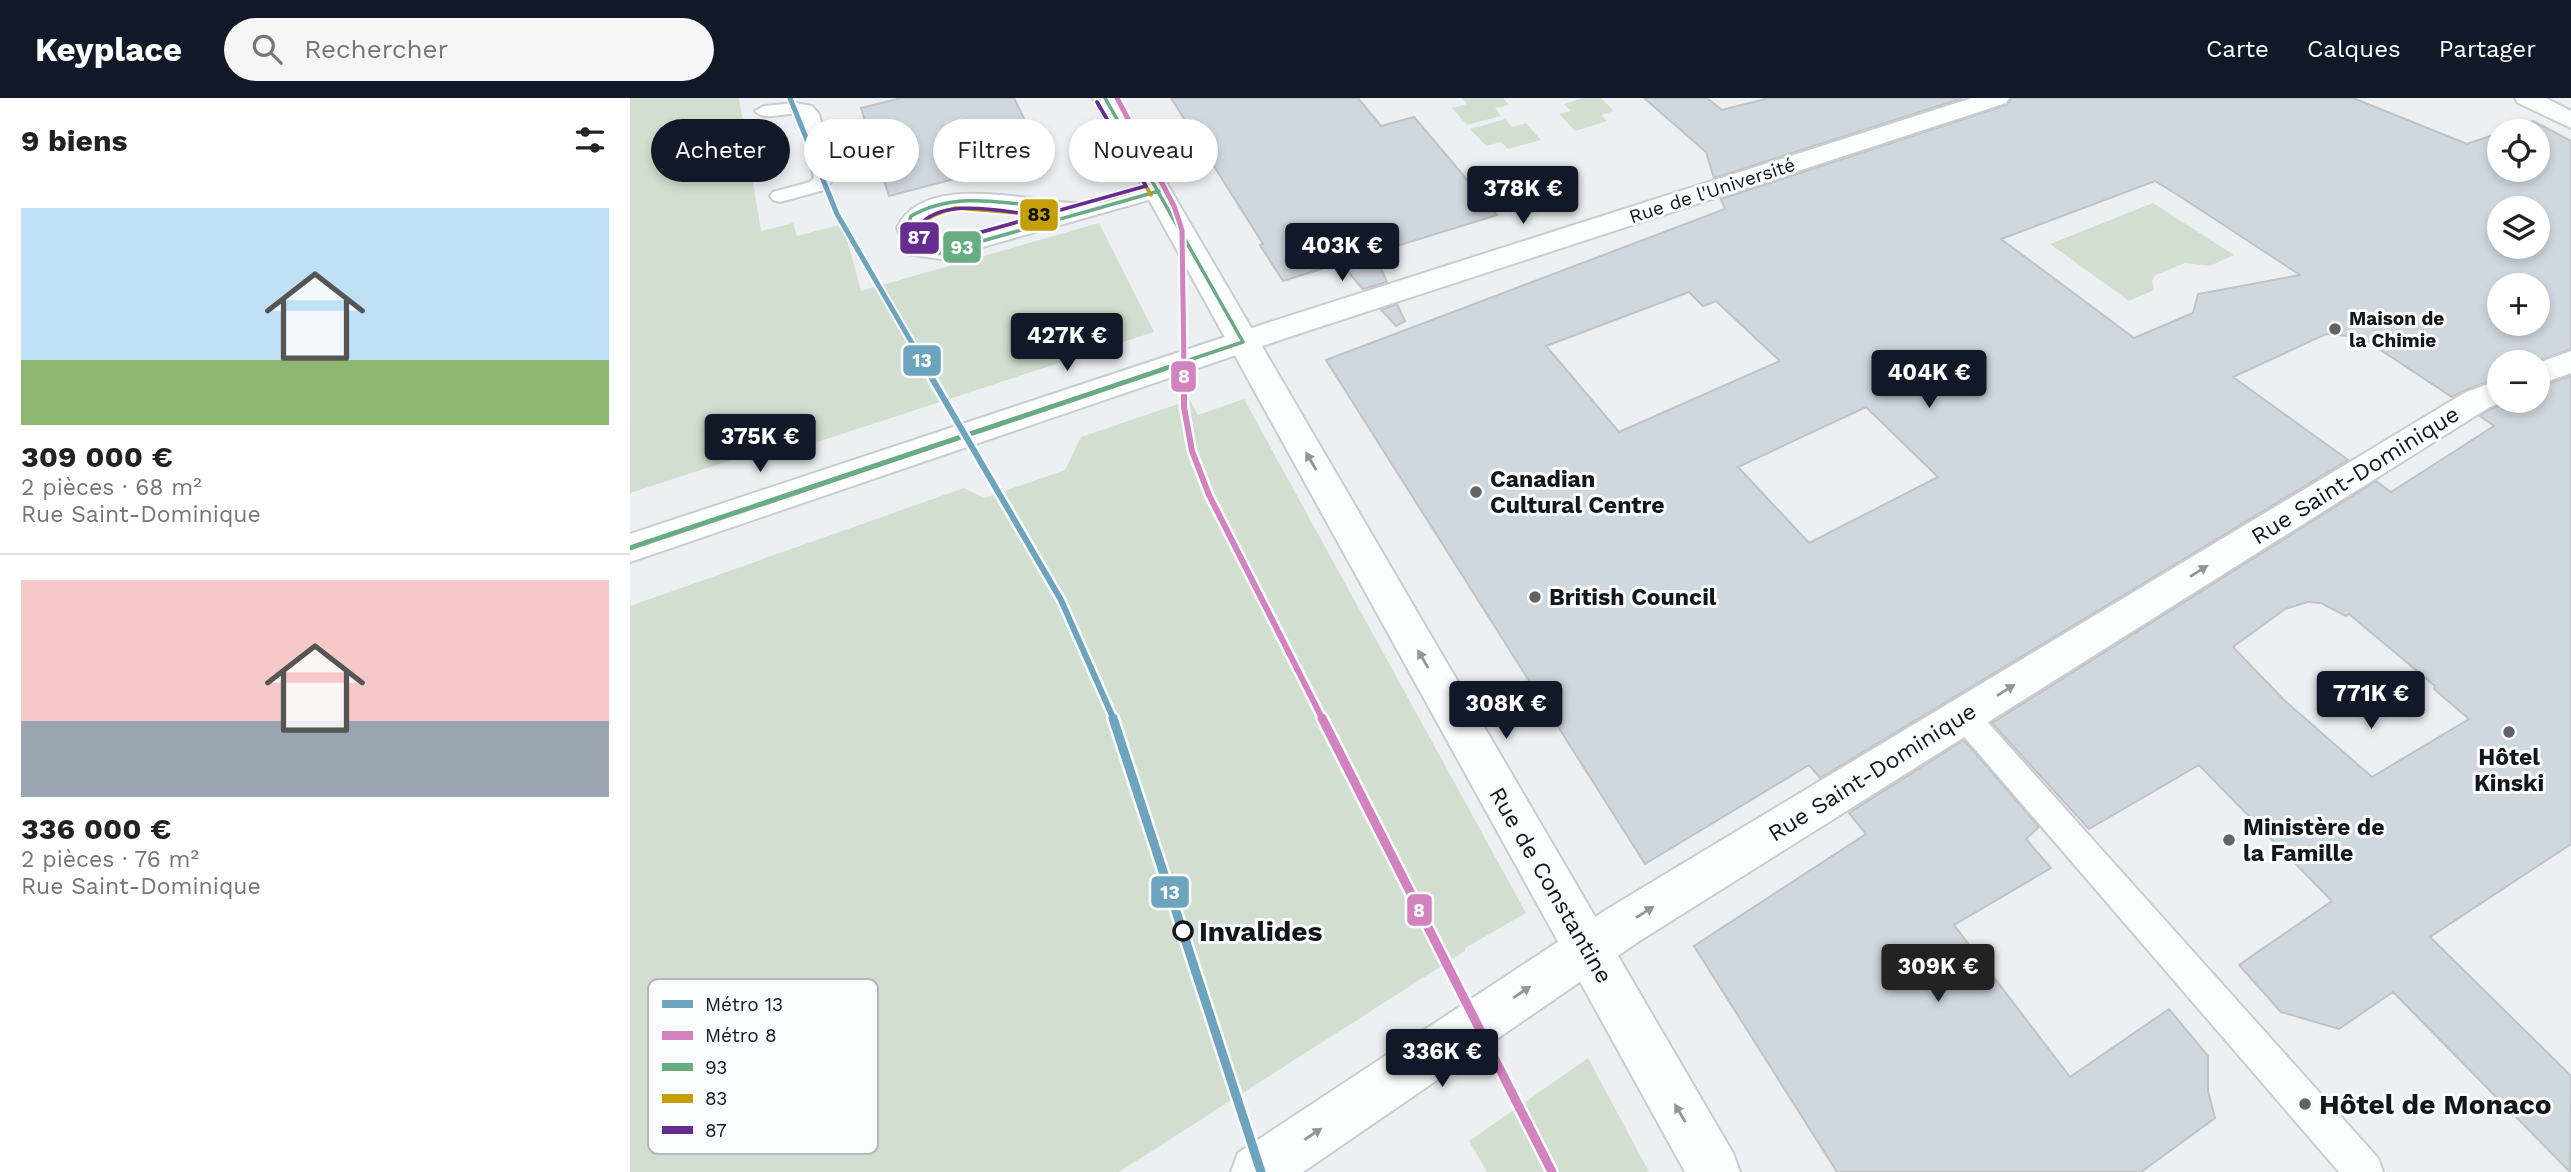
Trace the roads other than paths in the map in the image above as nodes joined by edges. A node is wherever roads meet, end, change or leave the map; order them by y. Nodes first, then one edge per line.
1 (1105, 98) edge
2 (1997, 98) edge
3 (2527, 98) edge
4 (764, 111) dead end
5 (2571, 121) edge
6 (1159, 191) junction
7 (780, 196) dead end
8 (1085, 210) junction
9 (1243, 342) junction
10 (2571, 361) edge
11 (2550, 370) edge
12 (2487, 396) edge
13 (630, 548) edge
14 (1964, 716) junction
15 (1588, 949) junction
16 (1257, 1172) edge
17 (1714, 1172) edge
18 (2364, 1172) edge

1 - 6 street, Rue de Constantine
2 - 9 street, Rue de l'Université
3 - 5 street
4 - 7 lane
6 - 8 lane
6 - 9 street, Rue de Constantine
8 - 8 lane
9 - 13 street, Rue de l'Université
15 -> 9 street, Rue de Constantine
10 - 11 street
14 -> 12 street, Rue Saint-Dominique
15 -> 14 street, Rue Saint-Dominique
14 - 18 lane
16 -> 15 street, Rue Saint-Dominique
17 -> 15 street, Rue de Constantine

